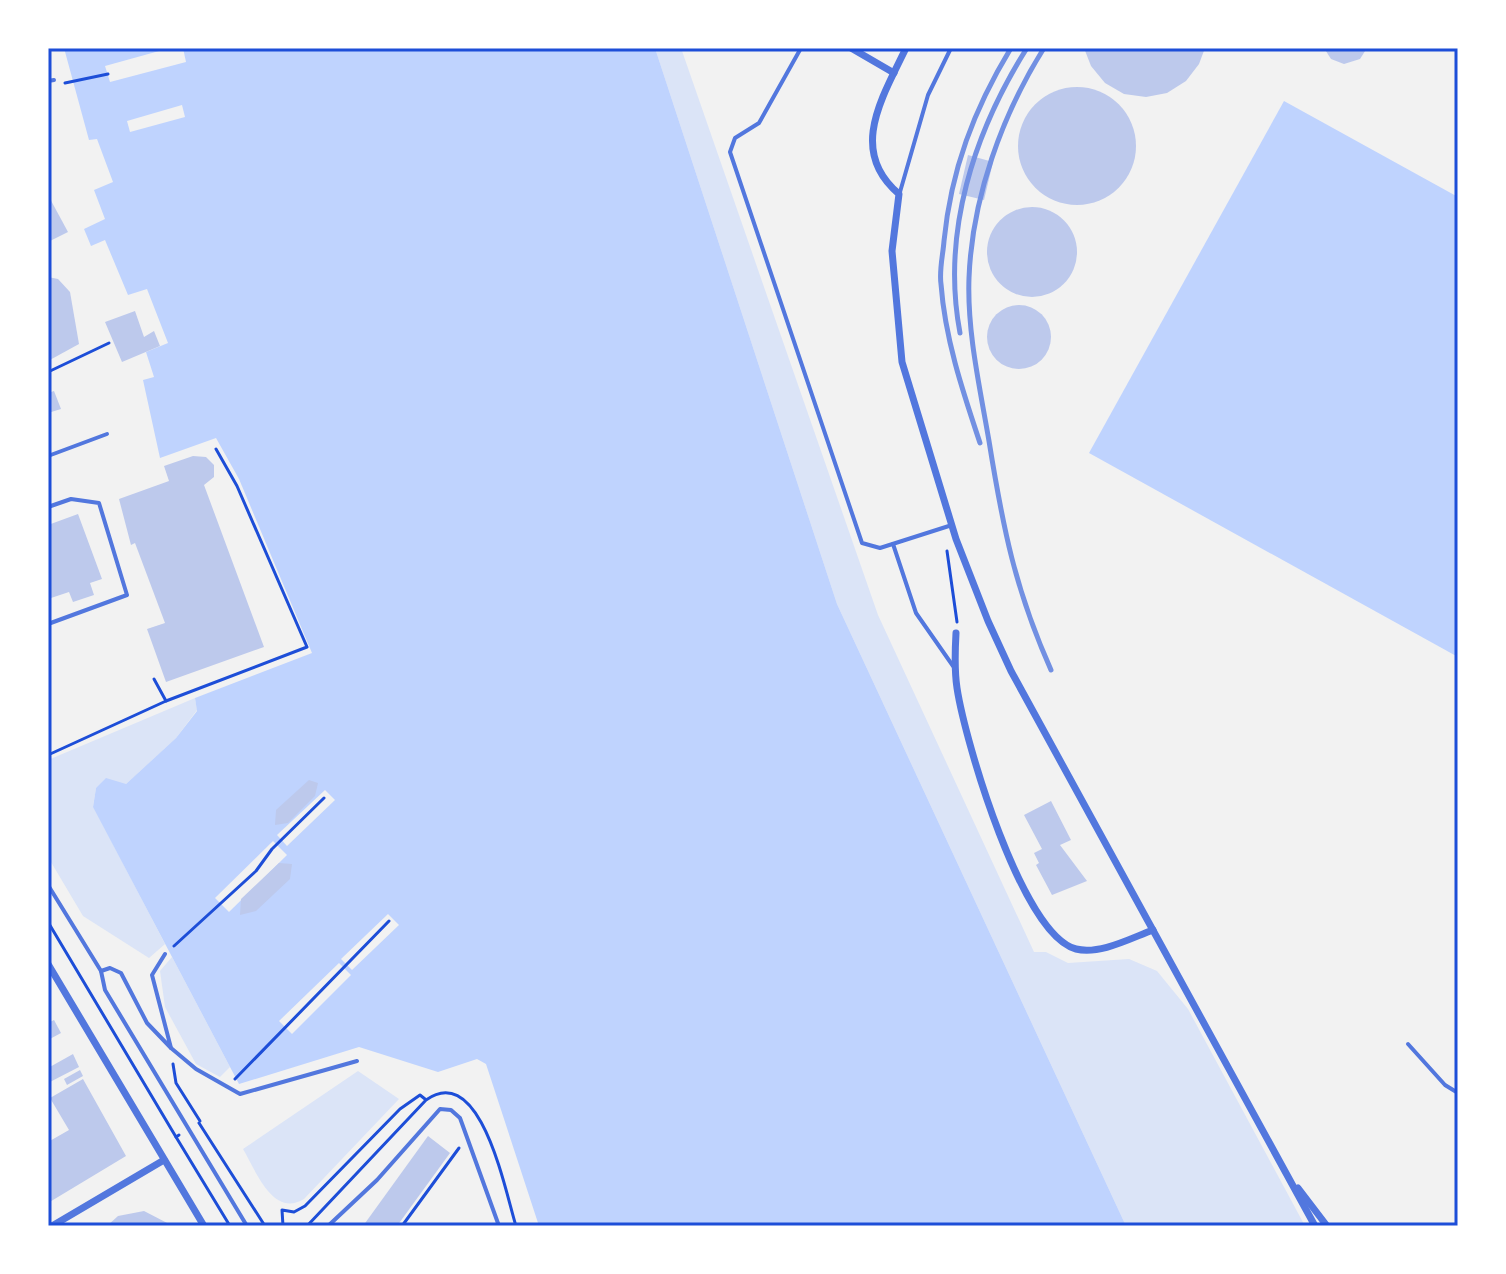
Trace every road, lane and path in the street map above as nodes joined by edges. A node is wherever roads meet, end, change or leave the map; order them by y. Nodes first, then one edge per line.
1 (801, 48) edge
2 (851, 48) edge
3 (906, 48) edge
4 (951, 48) edge
5 (894, 73) junction
6 (108, 74) dead end
7 (66, 84) dead end
8 (899, 194) junction
9 (109, 343) dead end
10 (48, 372) edge
11 (107, 434) dead end
12 (216, 449) dead end
13 (48, 456) edge
14 (48, 507) edge
15 (952, 525) junction
16 (956, 539) junction
17 (893, 544) junction
18 (48, 624) edge
19 (956, 633) joint
20 (954, 668) junction
21 (154, 679) dead end
22 (166, 701) junction
23 (48, 755) edge
24 (324, 798) dead end
25 (48, 885) edge
26 (48, 911) edge
27 (389, 921) dead end
28 (49, 926) edge
29 (1153, 930) junction
30 (165, 954) joint
31 (48, 964) edge
32 (101, 971) junction
33 (91, 993) junction
34 (86, 995) dead end
35 (1408, 1044) dead end
36 (171, 1048) junction
37 (357, 1061) dead end
38 (176, 1083) dead end
39 (229, 1087) junction
40 (1458, 1093) edge
41 (426, 1100) junction
42 (201, 1122) junction
43 (189, 1129) junction
44 (176, 1137) junction
45 (467, 1138) junction
46 (164, 1160) junction
47 (1285, 1170) junction
48 (56, 1225) edge
49 (204, 1226) edge
50 (230, 1226) edge
51 (247, 1226) edge
52 (265, 1226) edge
53 (283, 1226) edge
54 (307, 1226) edge
55 (328, 1226) edge
56 (402, 1226) edge
57 (499, 1226) edge
58 (516, 1226) edge
59 (1315, 1226) edge
60 (1327, 1226) edge

1 - 17 lane
2 - 5 street
3 - 5 street
4 - 8 lane
5 - 8 street
6 - 7 path
8 - 15 street
9 - 10 path
11 - 13 lane
12 - 22 path
14 - 18 lane
15 - 16 street
15 - 17 lane
16 - 19 path
16 - 29 street
17 - 20 lane
19 - 20 street
20 - 29 street
21 - 22 path
22 - 23 path
24 - 30 path
25 - 32 lane
26 - 28 path
27 - 39 path
28 - 33 path
29 - 47 street
30 - 36 lane
31 - 46 street
32 - 36 lane
32 - 43 lane
33 - 34 path
33 - 44 path
35 - 40 lane
36 - 39 lane
37 - 39 lane
38 - 42 path
41 - 53 path
41 - 54 path
41 - 58 path
42 - 43 path
42 - 52 path
43 - 44 path
43 - 51 lane
44 - 50 path
45 - 55 lane
45 - 56 path
45 - 57 lane
46 - 48 street
46 - 49 street
47 - 59 street
47 - 60 street

